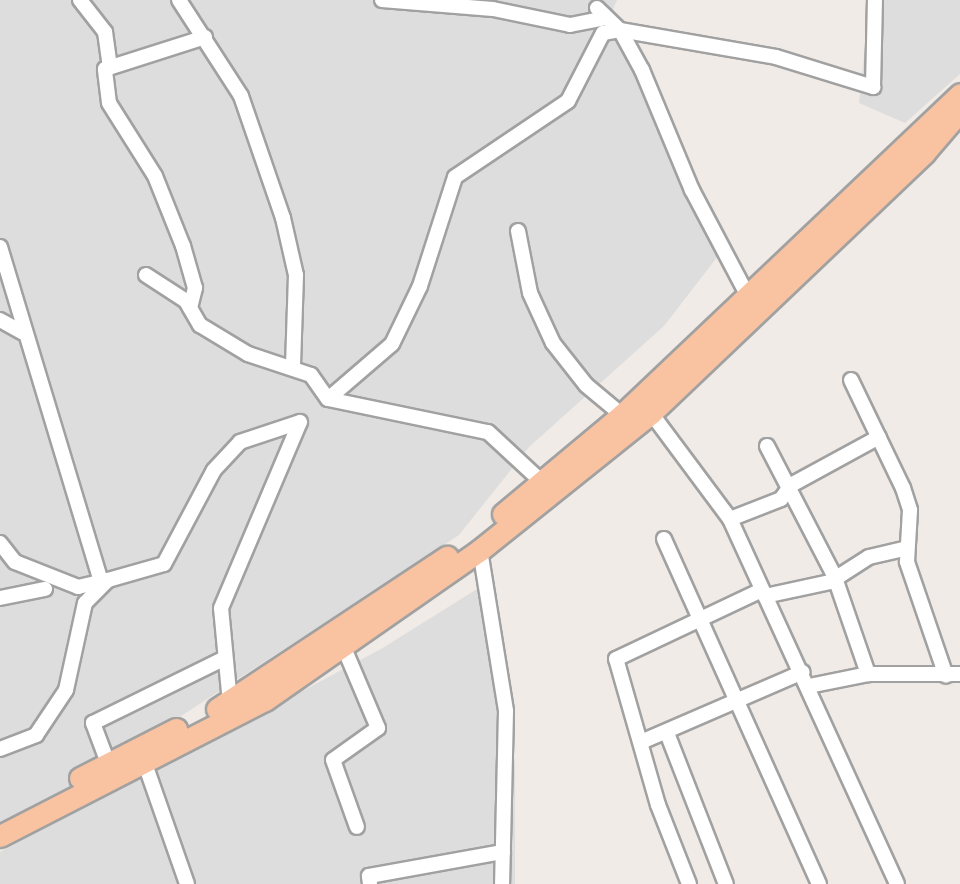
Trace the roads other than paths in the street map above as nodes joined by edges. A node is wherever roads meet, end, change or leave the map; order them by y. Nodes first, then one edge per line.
1 (80, 0) edge
2 (179, 0) edge
3 (382, 0) edge
4 (875, 0) edge
5 (596, 12) edge
6 (620, 30) junction
7 (205, 37) junction
8 (109, 62) junction
9 (960, 94) edge
10 (960, 111) edge
11 (518, 231) dead end
12 (0, 247) edge
13 (146, 275) dead end
14 (748, 296) junction
15 (190, 308) junction
16 (0, 320) edge
17 (22, 332) junction
18 (293, 366) junction
19 (850, 380) dead end
20 (328, 399) junction
21 (651, 413) junction
22 (622, 415) junction
23 (879, 436) junction
24 (767, 446) dead end
25 (542, 482) junction
26 (791, 492) junction
27 (730, 519) junction
28 (664, 539) dead end
29 (0, 543) edge
30 (904, 549) junction
31 (480, 550) junction
32 (834, 575) junction
33 (104, 579) junction
34 (46, 589) dead end
35 (763, 593) junction
36 (0, 598) edge
37 (702, 617) junction
38 (344, 648) junction
39 (225, 658) junction
40 (868, 674) junction
41 (953, 675) edge
42 (806, 679) junction
43 (736, 700) junction
44 (230, 703) junction
45 (667, 733) junction
46 (641, 742) junction
47 (0, 749) edge
48 (144, 761) junction
49 (108, 763) junction
50 (0, 820) edge
51 (357, 827) dead end
52 (0, 836) edge
53 (503, 852) junction
54 (187, 884) edge
55 (370, 884) edge
56 (502, 884) edge
57 (689, 884) edge
58 (726, 884) edge
59 (819, 884) edge
60 (897, 884) edge

1 - 8 street
2 - 7 street
3 - 5 street
4 - 6 street
5 - 6 street
6 - 14 street
6 - 20 street
7 - 8 street
7 - 18 street
8 - 15 street
9 - 14 main road
10 - 21 main road
11 - 22 street
12 - 17 street
13 - 15 street
14 - 22 main road
15 - 18 street
16 - 17 street
17 - 33 street
18 - 20 street
19 - 23 street
20 - 25 street
21 - 27 street
21 - 31 main road
22 - 25 main road
23 - 26 street
23 - 30 street
24 - 26 street
25 - 44 main road
26 - 27 street
26 - 32 street
27 - 35 street
28 - 37 street
29 - 33 street
30 - 32 street
30 - 41 street
31 - 38 main road
31 - 53 street
32 - 35 street
32 - 40 street
33 - 39 street
33 - 47 street
34 - 36 street
35 - 37 street
35 - 42 street
37 - 43 street
37 - 46 street
38 - 48 main road
38 - 51 street
39 - 44 street
39 - 49 street
40 - 41 street
40 - 42 street
42 - 43 street
42 - 60 street
43 - 45 street
43 - 59 street
44 - 49 main road
45 - 46 street
45 - 58 street
46 - 57 street
48 - 52 main road
48 - 54 street
49 - 50 main road
53 - 55 street
53 - 56 street

